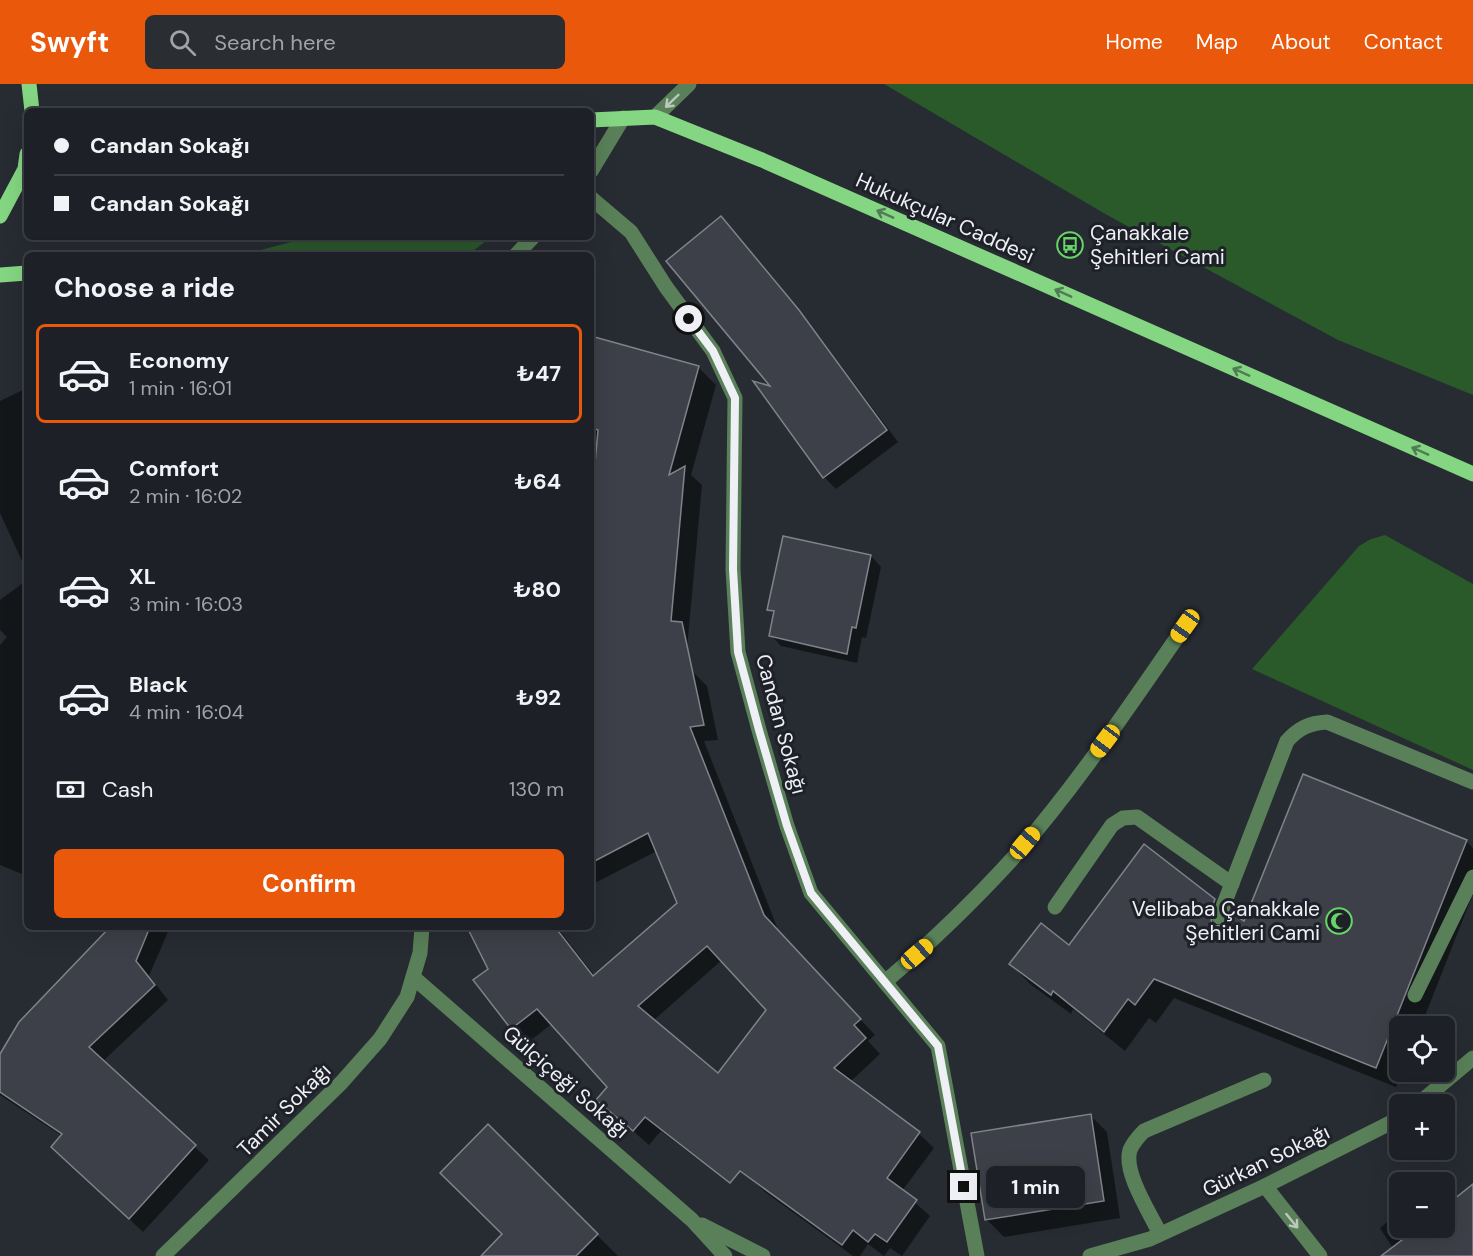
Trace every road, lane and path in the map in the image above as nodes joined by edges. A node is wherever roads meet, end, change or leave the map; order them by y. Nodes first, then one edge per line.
1 (29, 84) edge
2 (689, 84) edge
3 (32, 108) edge
4 (654, 117) junction
5 (623, 118) junction
6 (594, 120) edge
7 (594, 166) edge
8 (24, 171) edge
9 (594, 201) edge
10 (0, 216) edge
11 (530, 240) edge
12 (519, 252) edge
13 (24, 273) edge
14 (0, 275) edge
15 (1473, 474) edge
16 (1185, 626) dead end
17 (1473, 782) edge
18 (1473, 877) edge
19 (1232, 884) junction
20 (1054, 908) dead end
21 (1219, 917) dead end
22 (422, 930) edge
23 (412, 977) junction
24 (885, 982) junction
25 (1415, 995) dead end
26 (1473, 1058) edge
27 (1264, 1080) dead end
28 (1430, 1094) edge
29 (1389, 1124) edge
30 (1265, 1186) junction
31 (692, 1220) junction
32 (1155, 1236) junction
33 (163, 1256) edge
34 (725, 1256) edge
35 (763, 1256) edge
36 (977, 1256) edge
37 (1090, 1256) edge
38 (1128, 1256) edge
39 (1320, 1256) edge

1 - 3 main road
2 -> 4 street
4 - 5 main road, Hukukçular Caddesi
15 -> 4 main road, Hukukçular Caddesi
5 - 6 main road, Hukukçular Caddesi
5 - 7 street
8 - 10 main road
9 - 24 street, Candan Sokağı
11 - 12 street
13 - 14 main road
16 - 24 street
17 - 19 street
18 - 25 street
19 - 20 street
19 - 21 street
22 - 23 street, Tamir Sokağı
23 - 31 street, Gülçiçeği Sokağı
23 - 33 street, Tamir Sokağı
24 - 36 street, Candan Sokağı
26 - 28 street
27 - 32 street
29 - 30 street, Gürkan Sokağı
30 - 32 street, Gürkan Sokağı
30 -> 39 street
31 - 34 street, Gülçiçeği Sokağı
31 - 35 street, Gülçiçeği Sokağı
32 - 37 street, Gürkan Sokağı
32 - 38 street, Gürkan Sokağı

